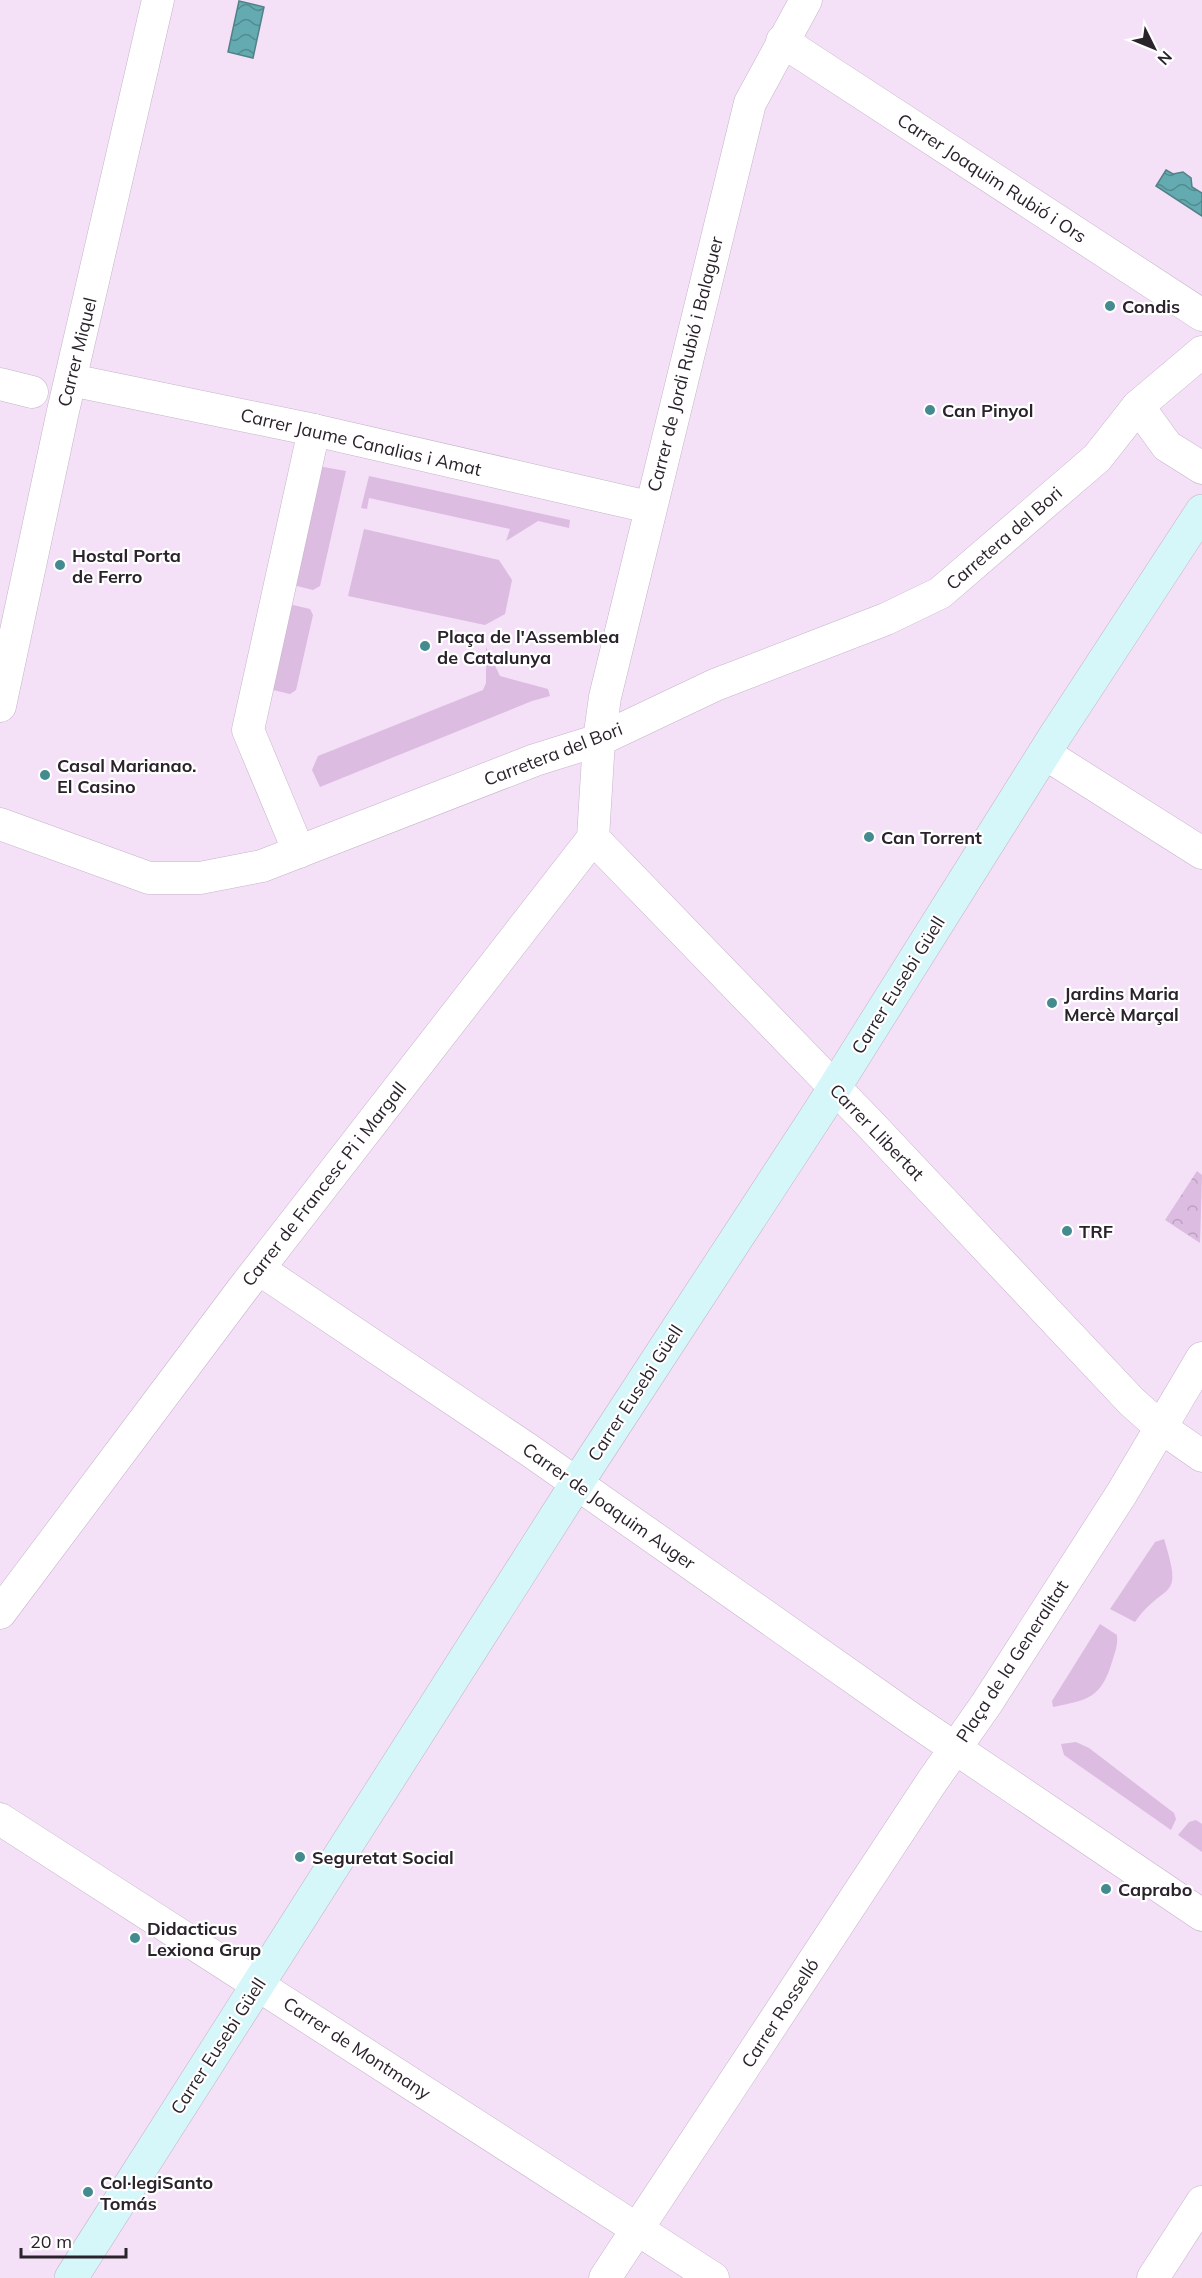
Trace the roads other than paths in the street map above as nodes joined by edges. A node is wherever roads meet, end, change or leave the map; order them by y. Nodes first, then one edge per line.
1 (158, 0) edge
2 (806, 0) edge
3 (782, 41) junction
4 (1202, 315) edge
5 (1202, 352) edge
6 (71, 380) junction
7 (0, 384) edge
8 (32, 392) dead end
9 (1138, 406) junction
10 (314, 430) junction
11 (1202, 468) edge
12 (649, 507) junction
13 (1202, 511) edge
14 (0, 706) edge
15 (598, 740) junction
16 (1044, 753) junction
17 (0, 824) edge
18 (593, 838) junction
19 (299, 852) junction
20 (1202, 853) edge
21 (833, 1087) junction
22 (259, 1269) junction
23 (1202, 1358) edge
24 (1160, 1426) junction
25 (1202, 1456) edge
26 (577, 1483) junction
27 (0, 1613) edge
28 (955, 1748) junction
29 (0, 1819) edge
30 (1202, 1914) edge
31 (258, 1984) junction
32 (1202, 2202) edge
33 (637, 2230) junction
34 (71, 2278) edge
35 (605, 2278) edge
36 (713, 2278) edge
37 (1153, 2278) edge

1 - 6 street, Carrer Miquel
2 - 3 street, Carrer de Jordi Rubió i Balaguer
3 - 4 street, Carrer Joaquim Rubió i Ors
3 - 12 street, Carrer de Jordi Rubió i Balaguer
5 - 9 street, Carretera del Bori
6 - 10 street, Carrer Jaume Canalias i Amat
6 - 14 street, Carrer Miquel
7 - 8 street
9 - 11 street
9 - 15 street, Carretera del Bori
10 - 12 street, Carrer Jaume Canalias i Amat
10 - 19 street
12 - 15 street, Carrer de Jordi Rubió i Balaguer
13 - 16 street, Carrer Eusebi Güell
15 - 18 street
15 - 19 street, Carretera del Bori
16 - 20 street
16 - 21 street, Carrer Eusebi Güell
17 - 19 street, Carretera del Bori
18 - 21 street, Carrer Llibertat
18 - 22 street, Carrer de Francesc Pi i Margall
21 - 24 street, Carrer Llibertat
21 - 26 street, Carrer Eusebi Güell
22 - 26 street, Carrer de Joaquim Auger
22 - 27 street, Carrer de Francesc Pi i Margall
23 - 24 street
24 - 25 street
24 - 28 street, Plaça de la Generalitat
26 - 28 street, Carrer de Joaquim Auger
26 - 31 street, Carrer Eusebi Güell
28 - 30 street, Plaça de la Generalitat
28 - 33 street, Carrer Rosselló
29 - 31 street, Carrer de Montmany
31 - 33 street, Carrer de Montmany
31 - 34 street, Carrer Eusebi Güell
32 - 37 street
33 - 35 street, Carrer Rosselló
33 - 36 street, Carrer de Montmany

